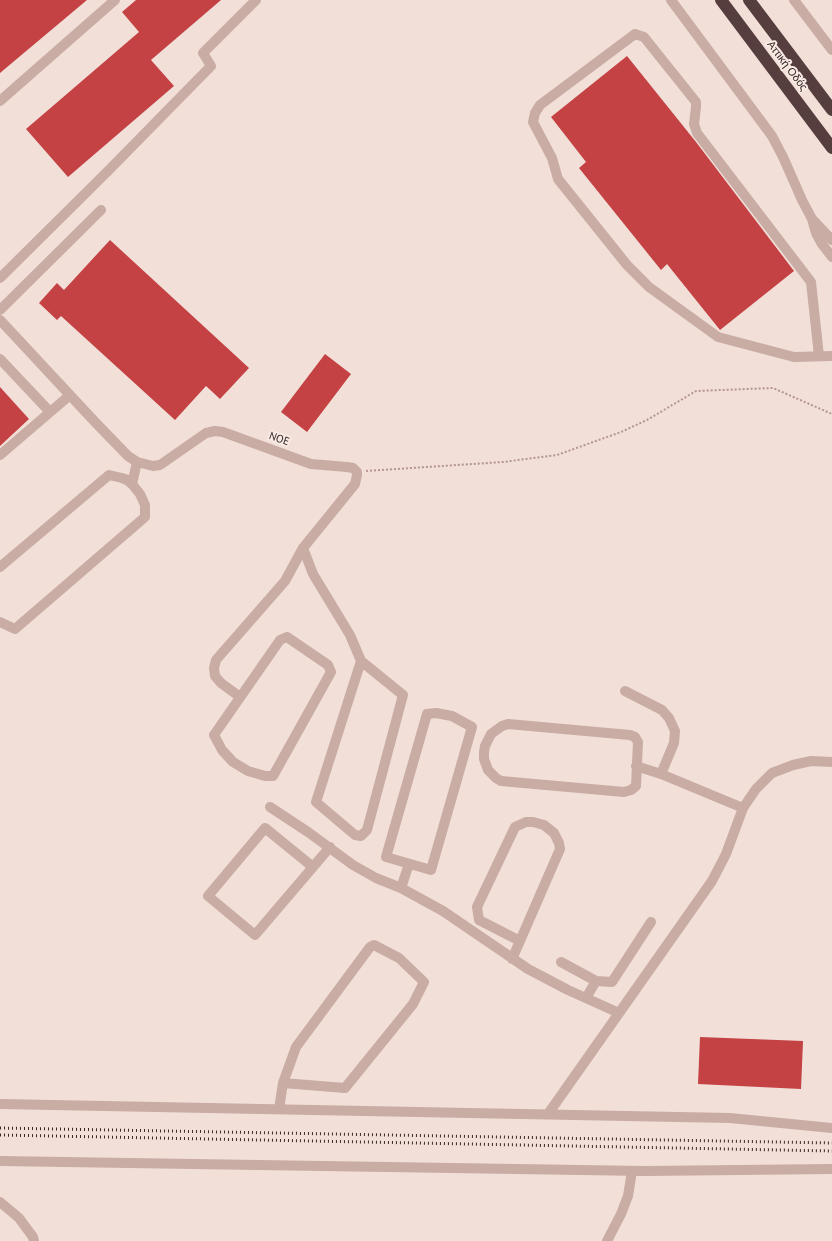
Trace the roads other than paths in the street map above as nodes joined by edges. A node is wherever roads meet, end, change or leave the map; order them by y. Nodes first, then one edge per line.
1 (115, 0) edge
2 (256, 0) edge
3 (671, 0) edge
4 (721, 0) edge
5 (749, 0) edge
6 (794, 0) edge
7 (832, 50) edge
8 (0, 101) edge
9 (832, 110) edge
10 (832, 148) edge
11 (101, 210) dead end
12 (812, 219) junction
13 (831, 239) edge
14 (832, 257) edge
15 (0, 278) edge
16 (0, 310) edge
17 (0, 320) edge
18 (819, 356) junction
19 (832, 356) edge
20 (0, 359) edge
21 (70, 395) junction
22 (50, 412) junction
23 (0, 456) edge
24 (137, 462) junction
25 (132, 484) junction
26 (303, 548) junction
27 (0, 567) edge
28 (0, 622) edge
29 (361, 661) junction
30 (625, 691) dead end
31 (240, 697) junction
32 (832, 762) edge
33 (636, 766) junction
34 (662, 774) junction
35 (270, 807) dead end
36 (743, 808) junction
37 (330, 847) junction
38 (409, 864) junction
39 (313, 867) junction
40 (401, 888) junction
41 (651, 922) dead end
42 (520, 941) junction
43 (512, 959) junction
44 (561, 962) dead end
45 (596, 981) junction
46 (586, 998) junction
47 (619, 1013) junction
48 (283, 1083) junction
49 (0, 1104) edge
50 (278, 1109) junction
51 (548, 1114) junction
52 (832, 1128) edge
53 (0, 1161) edge
54 (832, 1169) edge
55 (632, 1171) junction
56 (0, 1202) edge
57 (34, 1241) edge
58 (607, 1241) edge

1 - 8 street
2 - 15 street
3 - 12 street
4 - 10 highway, Αττική Οδός
5 - 9 highway, Αττική Οδός
6 - 7 street
11 - 16 street
12 - 13 street
12 - 14 street
17 - 21 street, NOE
18 - 18 street
18 - 19 street
20 - 22 street
21 - 22 street
21 - 24 street, NOE
22 - 23 street
24 - 25 street
24 - 26 street, NOE
25 - 27 street
25 - 28 street
26 - 29 street
26 - 31 street
29 - 29 street
30 - 34 street
31 - 31 street
32 - 36 street
33 - 33 street
33 - 34 street
34 - 36 street
35 - 37 street
36 - 47 street
37 - 39 street
37 - 40 street
38 - 38 street
38 - 40 street
39 - 39 street
40 - 43 street
41 - 45 street
42 - 42 street
42 - 43 street
43 - 46 street
44 - 45 street
45 - 46 street
46 - 47 street
47 - 51 street
48 - 48 street
48 - 50 street
49 - 50 street
50 - 51 street
51 - 52 street
53 - 55 street
54 - 55 street
55 - 58 street
56 - 57 street

